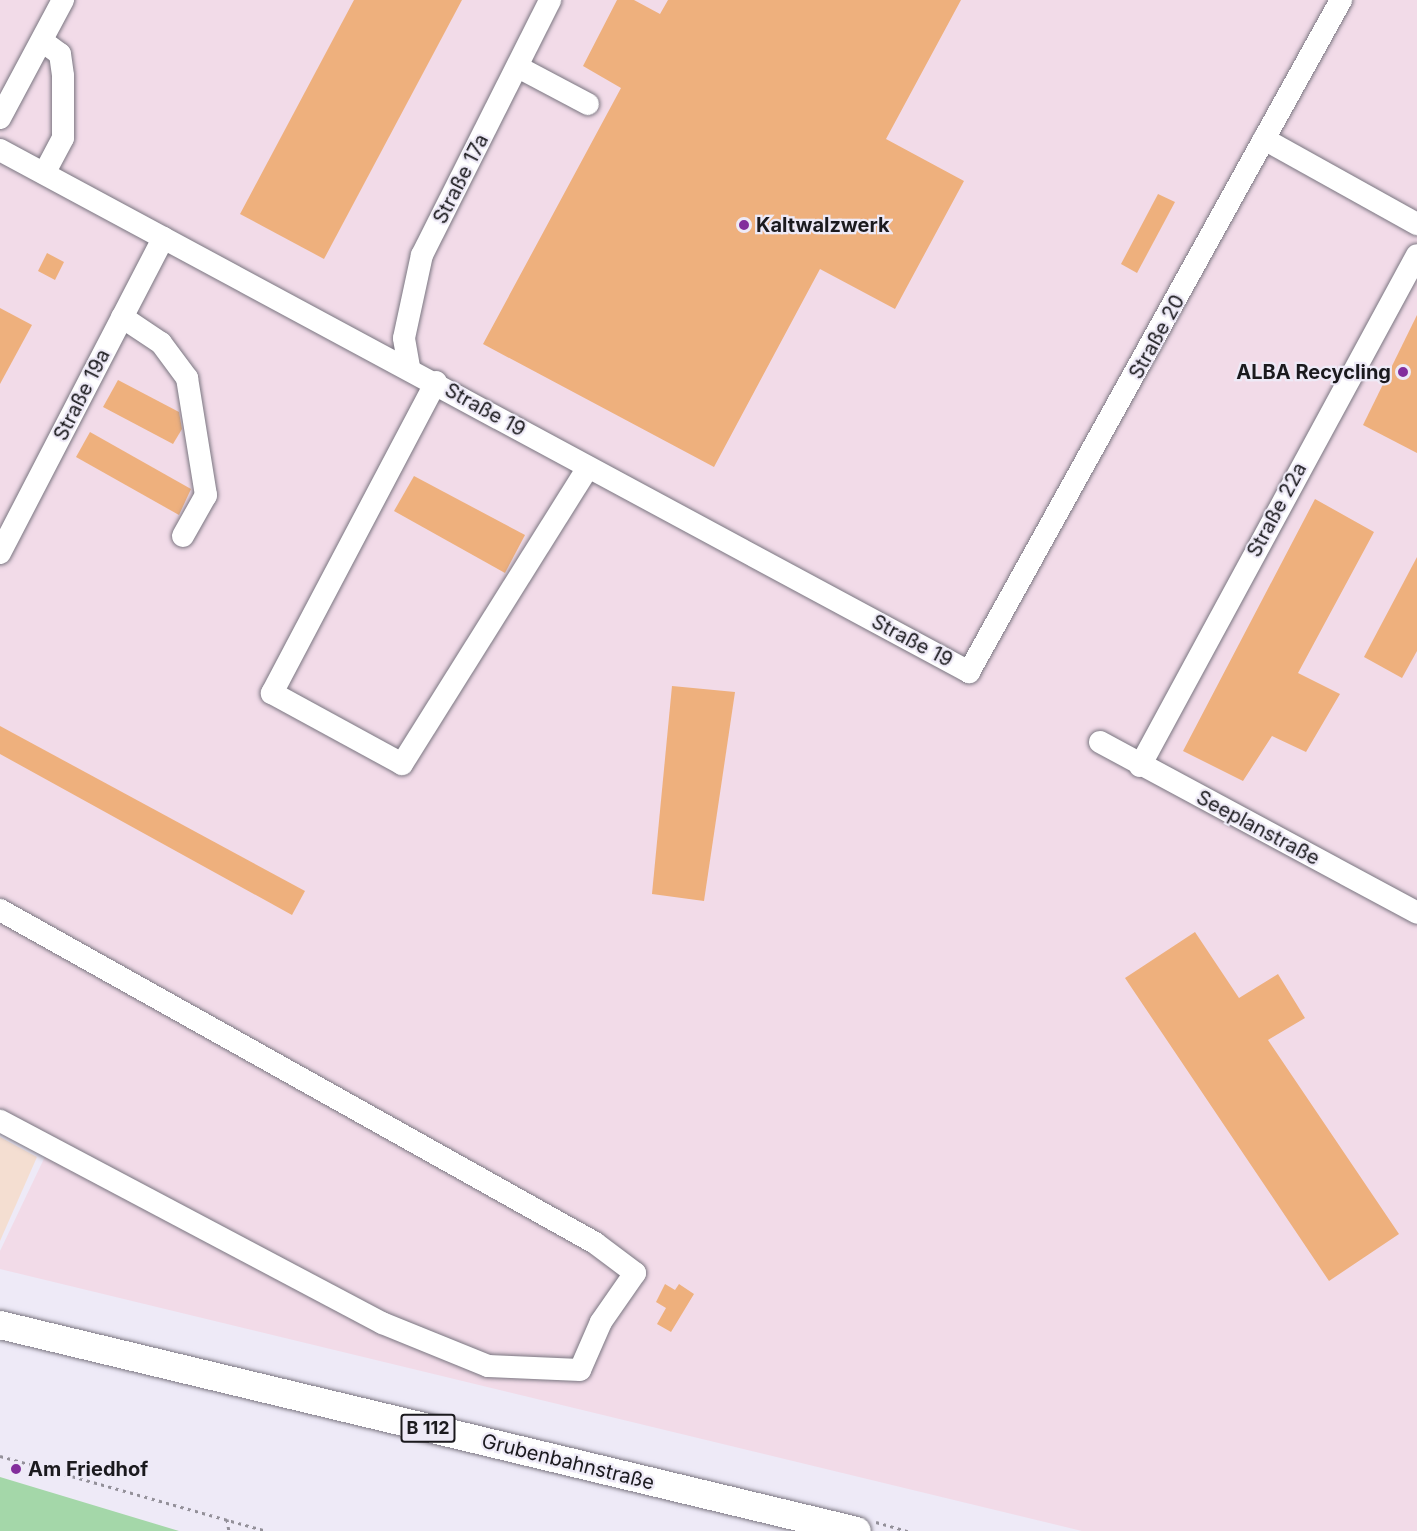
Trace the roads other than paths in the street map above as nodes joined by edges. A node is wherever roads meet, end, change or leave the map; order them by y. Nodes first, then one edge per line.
1 (63, 0) edge
2 (550, 0) edge
3 (1341, 0) edge
4 (42, 41) junction
5 (518, 67) junction
6 (588, 105) dead end
7 (0, 118) edge
8 (1264, 140) junction
9 (0, 150) edge
10 (44, 173) junction
11 (1417, 224) edge
12 (163, 238) junction
13 (1417, 255) edge
14 (122, 317) junction
15 (409, 368) junction
16 (435, 382) junction
17 (588, 467) junction
18 (183, 536) dead end
19 (0, 553) edge
20 (969, 672) joint
21 (1100, 742) dead end
22 (1140, 765) junction
23 (0, 910) edge
24 (1417, 913) edge
25 (0, 1121) edge
26 (0, 1325) edge
27 (857, 1531) edge

1 - 4 street
2 - 5 street, Straße 17a
3 - 8 street, Straße 20
4 - 7 street
4 - 10 street
5 - 6 street
5 - 15 street, Straße 17a
8 - 11 street
8 - 20 street, Straße 20
9 - 10 street, Straße 19
10 - 12 street, Straße 19
12 - 14 street, Straße 19a
12 - 15 street, Straße 19
13 - 22 street, Straße 22a
14 - 18 street
14 - 19 street, Straße 19a
15 - 16 street, Straße 19
16 - 17 street, Straße 19
16 - 17 street
17 - 20 street, Straße 19
21 - 22 street, Seeplanstraße
22 - 24 street, Seeplanstraße
23 - 25 street
26 - 27 main road, Grubenbahnstraße / B 112

